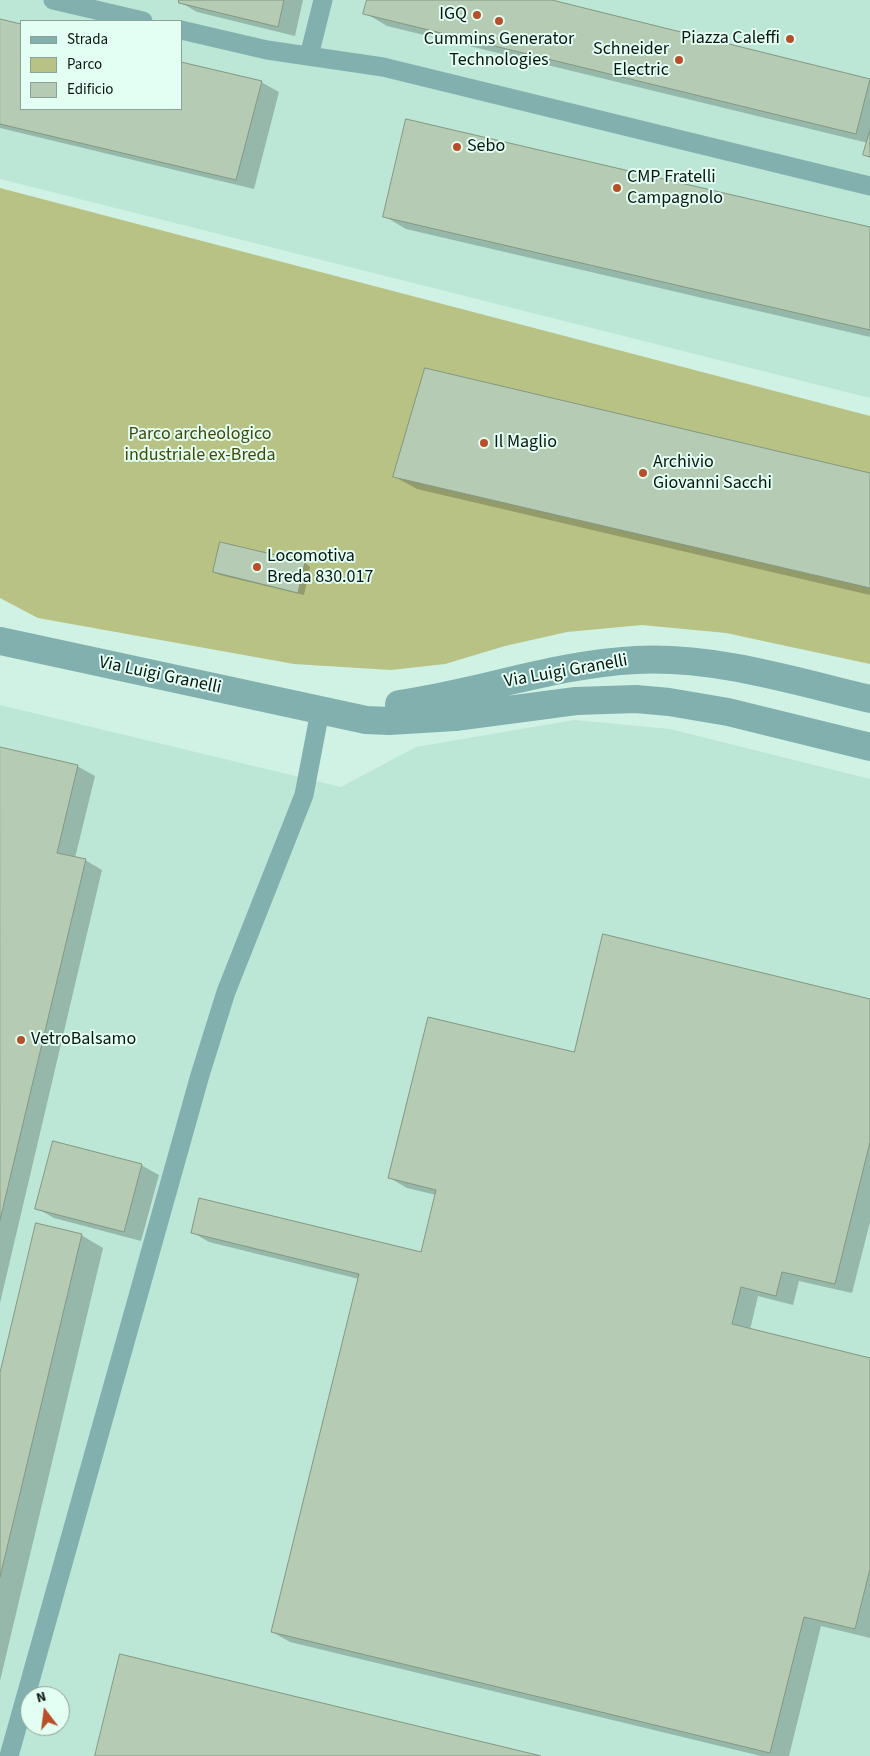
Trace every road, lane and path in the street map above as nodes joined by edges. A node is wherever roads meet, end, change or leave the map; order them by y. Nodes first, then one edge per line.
1 (53, 0) edge
2 (323, 0) edge
3 (106, 6) edge
4 (141, 20) edge
5 (182, 30) edge
6 (309, 56) junction
7 (870, 186) edge
8 (0, 641) edge
9 (870, 699) edge
10 (320, 711) junction
11 (870, 746) edge
12 (9, 1756) edge

1 - 3 lane
2 - 6 lane
3 - 4 lane
5 - 6 lane
6 - 7 lane
8 - 10 street, Via Luigi Granelli
9 - 10 street, Via Luigi Granelli
10 - 11 street, Via Luigi Granelli
10 - 12 lane

